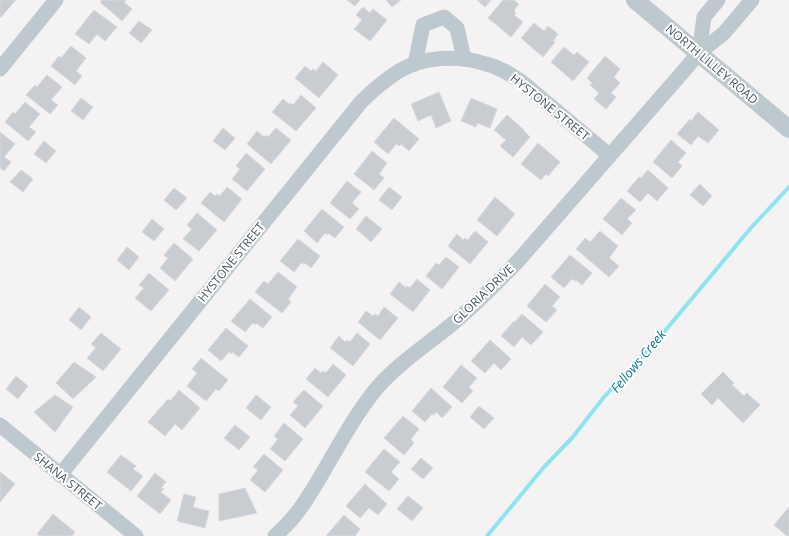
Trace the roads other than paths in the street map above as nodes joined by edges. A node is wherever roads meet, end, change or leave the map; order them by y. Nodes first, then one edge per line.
1 (56, 0) edge
2 (635, 0) edge
3 (718, 0) edge
4 (752, 0) edge
5 (699, 53) junction
6 (464, 59) junction
7 (415, 64) junction
8 (0, 69) edge
9 (789, 129) edge
10 (609, 155) junction
11 (0, 425) edge
12 (60, 475) junction
13 (136, 536) edge
14 (275, 536) edge

1 - 8 street
2 - 5 street, NORTH LILLEY ROAD
3 - 5 street
4 - 5 street, GLORIA DRIVE
5 - 9 street, NORTH LILLEY ROAD
5 - 10 street, GLORIA DRIVE
6 - 7 street, HYSTONE STREET
6 - 7 street
6 - 10 street, HYSTONE STREET
7 - 12 street, HYSTONE STREET
10 - 14 street, GLORIA DRIVE
11 - 12 street, SHANA STREET
12 - 13 street, SHANA STREET

